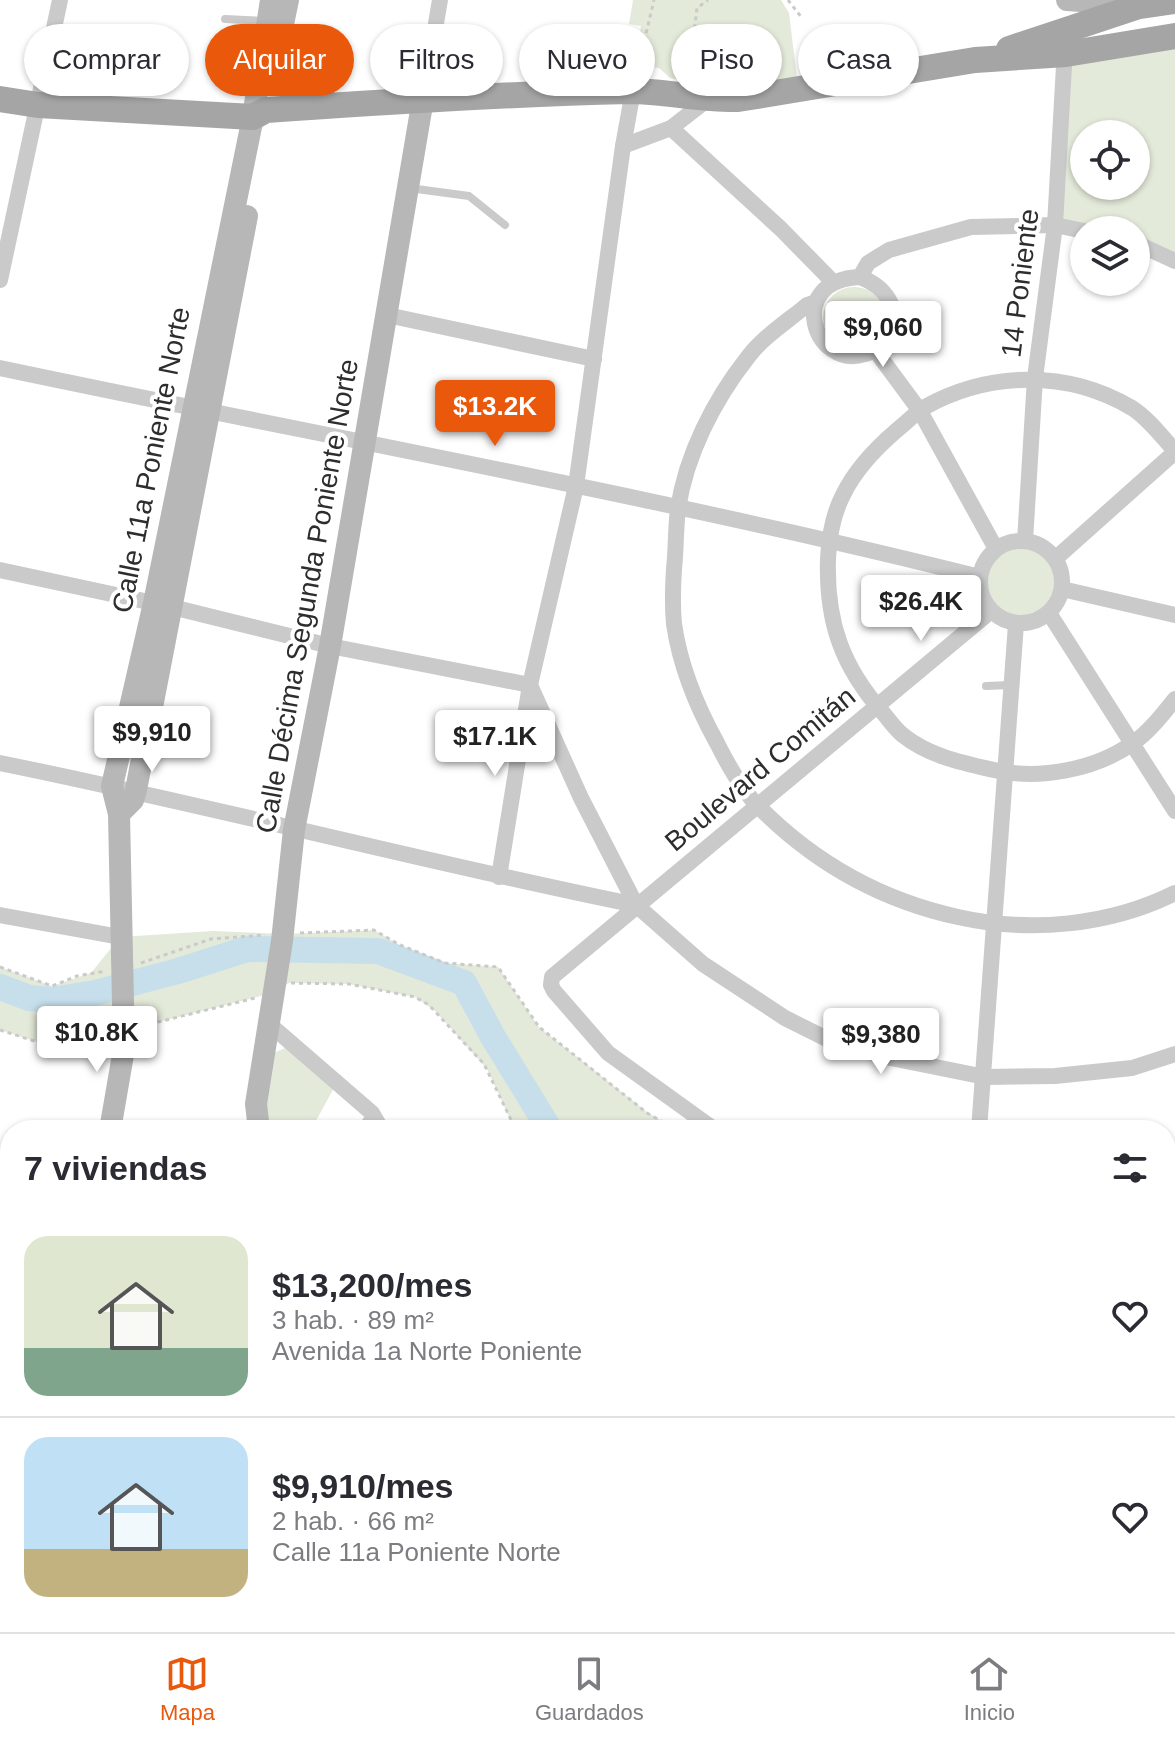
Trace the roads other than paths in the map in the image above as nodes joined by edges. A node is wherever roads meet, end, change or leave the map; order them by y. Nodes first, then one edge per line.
1 (60, 0) edge
2 (288, 0) edge
3 (440, 0) edge
4 (1067, 0) edge
5 (1175, 1) edge
6 (1139, 6) junction
7 (270, 10) edge
8 (225, 19) dead end
9 (280, 24) edge
10 (1175, 36) edge
11 (1064, 42) junction
12 (655, 93) edge
13 (519, 95) edge
14 (262, 96) edge
15 (332, 96) edge
16 (632, 96) edge
17 (697, 98) junction
18 (0, 99) edge
19 (423, 99) junction
20 (38, 105) junction
21 (335, 105) junction
22 (259, 113) junction
23 (671, 128) junction
24 (623, 146) junction
25 (408, 187) junction
26 (505, 225) dead end
27 (1055, 225) junction
28 (1070, 228) edge
29 (1150, 249) edge
30 (1175, 261) edge
31 (860, 277) junction
32 (0, 280) edge
33 (833, 282) junction
34 (816, 302) junction
35 (387, 315) junction
36 (875, 350) junction
37 (594, 359) junction
38 (0, 368) edge
39 (1035, 378) junction
40 (200, 410) junction
41 (920, 411) junction
42 (365, 441) junction
43 (1175, 451) edge
44 (576, 486) junction
45 (678, 507) junction
46 (829, 539) junction
47 (1025, 541) junction
48 (996, 549) junction
49 (1055, 559) junction
50 (0, 570) edge
51 (980, 577) junction
52 (1062, 589) junction
53 (163, 605) junction
54 (991, 611) junction
55 (1049, 613) junction
56 (1175, 615) edge
57 (1016, 624) junction
58 (330, 646) junction
59 (530, 685) junction
60 (1011, 685) junction
61 (986, 686) dead end
62 (1175, 699) edge
63 (877, 706) junction
64 (1133, 743) junction
65 (0, 763) edge
66 (1003, 772) junction
67 (112, 786) junction
68 (136, 790) junction
69 (757, 806) junction
70 (1175, 811) edge
71 (119, 814) junction
72 (294, 830) junction
73 (499, 877) junction
74 (1175, 893) edge
75 (636, 905) junction
76 (0, 915) edge
77 (996, 926) junction
78 (120, 937) junction
79 (268, 1023) junction
80 (1175, 1054) edge
81 (985, 1077) junction
82 (256, 1104) junction
83 (372, 1113) junction
84 (113, 1120) edge
85 (249, 1120) edge
86 (258, 1120) edge
87 (367, 1120) edge
88 (376, 1120) edge
89 (701, 1120) edge
90 (980, 1120) edge

1 - 20 street
2 - 9 main road
3 - 19 street
4 - 6 main road
5 - 6 main road
6 - 11 main road
7 - 8 lane
10 - 11 main road
11 - 17 main road
11 - 27 street, 14 Poniente
12 - 17 main road
13 - 19 main road
14 - 22 main road, Calle 11a Poniente Norte
15 - 21 lane
16 - 24 street
17 - 23 street
18 - 20 main road
19 - 21 main road
19 - 25 main road, Calle Décima Segunda Poniente Norte
20 - 22 main road
20 - 32 street
21 - 22 main road
22 - 40 main road, Calle 11a Poniente Norte
23 - 24 street
23 - 33 street
24 - 37 street
25 - 26 lane
25 - 35 main road, Calle Décima Segunda Poniente Norte
27 - 28 street
27 - 31 street
27 - 39 street, 14 Poniente
29 - 30 street
31 - 33 street
31 - 36 street
33 - 34 street
34 - 36 street
34 - 45 street
35 - 37 street
35 - 42 main road, Calle Décima Segunda Poniente Norte
36 - 41 street
37 - 44 street
38 - 40 street
39 - 41 street
39 - 43 street
39 - 47 street, 14 Poniente
40 - 42 street
40 - 53 main road, Calle 11a Poniente Norte
41 - 46 street
41 - 48 street
42 - 44 street
42 - 58 main road, Calle Décima Segunda Poniente Norte
43 - 49 street
44 - 45 street
44 - 59 street
45 - 46 street
45 - 69 street
46 - 51 street
46 - 63 street
47 - 48 street
47 - 49 street
48 - 51 street
49 - 52 street
50 - 53 street
51 - 54 street
52 - 55 street
52 - 56 street
53 - 58 street
53 - 67 main road, Calle 11a Poniente Norte
53 - 68 main road, Calle 11a Poniente Norte
54 - 57 street
54 - 63 street, Boulevard Comitán
55 - 57 street
55 - 64 street
57 - 60 street
58 - 59 street
58 - 72 main road, Calle Décima Segunda Poniente Norte
59 - 73 street
59 - 75 street
60 - 61 lane
60 - 66 street
62 - 64 street
63 - 66 street
63 - 69 street, Boulevard Comitán
64 - 66 street
64 - 70 street
65 - 67 street
66 - 77 street
67 - 68 street
67 - 71 main road, Calle 11a Poniente Norte
68 - 71 main road
68 - 72 street
69 - 75 street, Boulevard Comitán
69 - 77 street
71 - 78 main road, Calle 11a Poniente Norte
72 - 73 street
72 - 79 main road, Calle Décima Segunda Poniente Norte
73 - 75 street
74 - 77 street
75 - 81 street
75 - 89 street, Boulevard Comitán
76 - 78 street
77 - 81 street
78 - 84 main road, Calle 11a Poniente Norte
79 - 82 main road, Calle Décima Segunda Poniente Norte
79 - 83 street
80 - 81 street
81 - 90 street
82 - 85 main road, Calle Décima Segunda Poniente Norte
82 - 86 main road, Calle Décima Segunda Poniente Norte
83 - 87 lane
83 - 88 street

